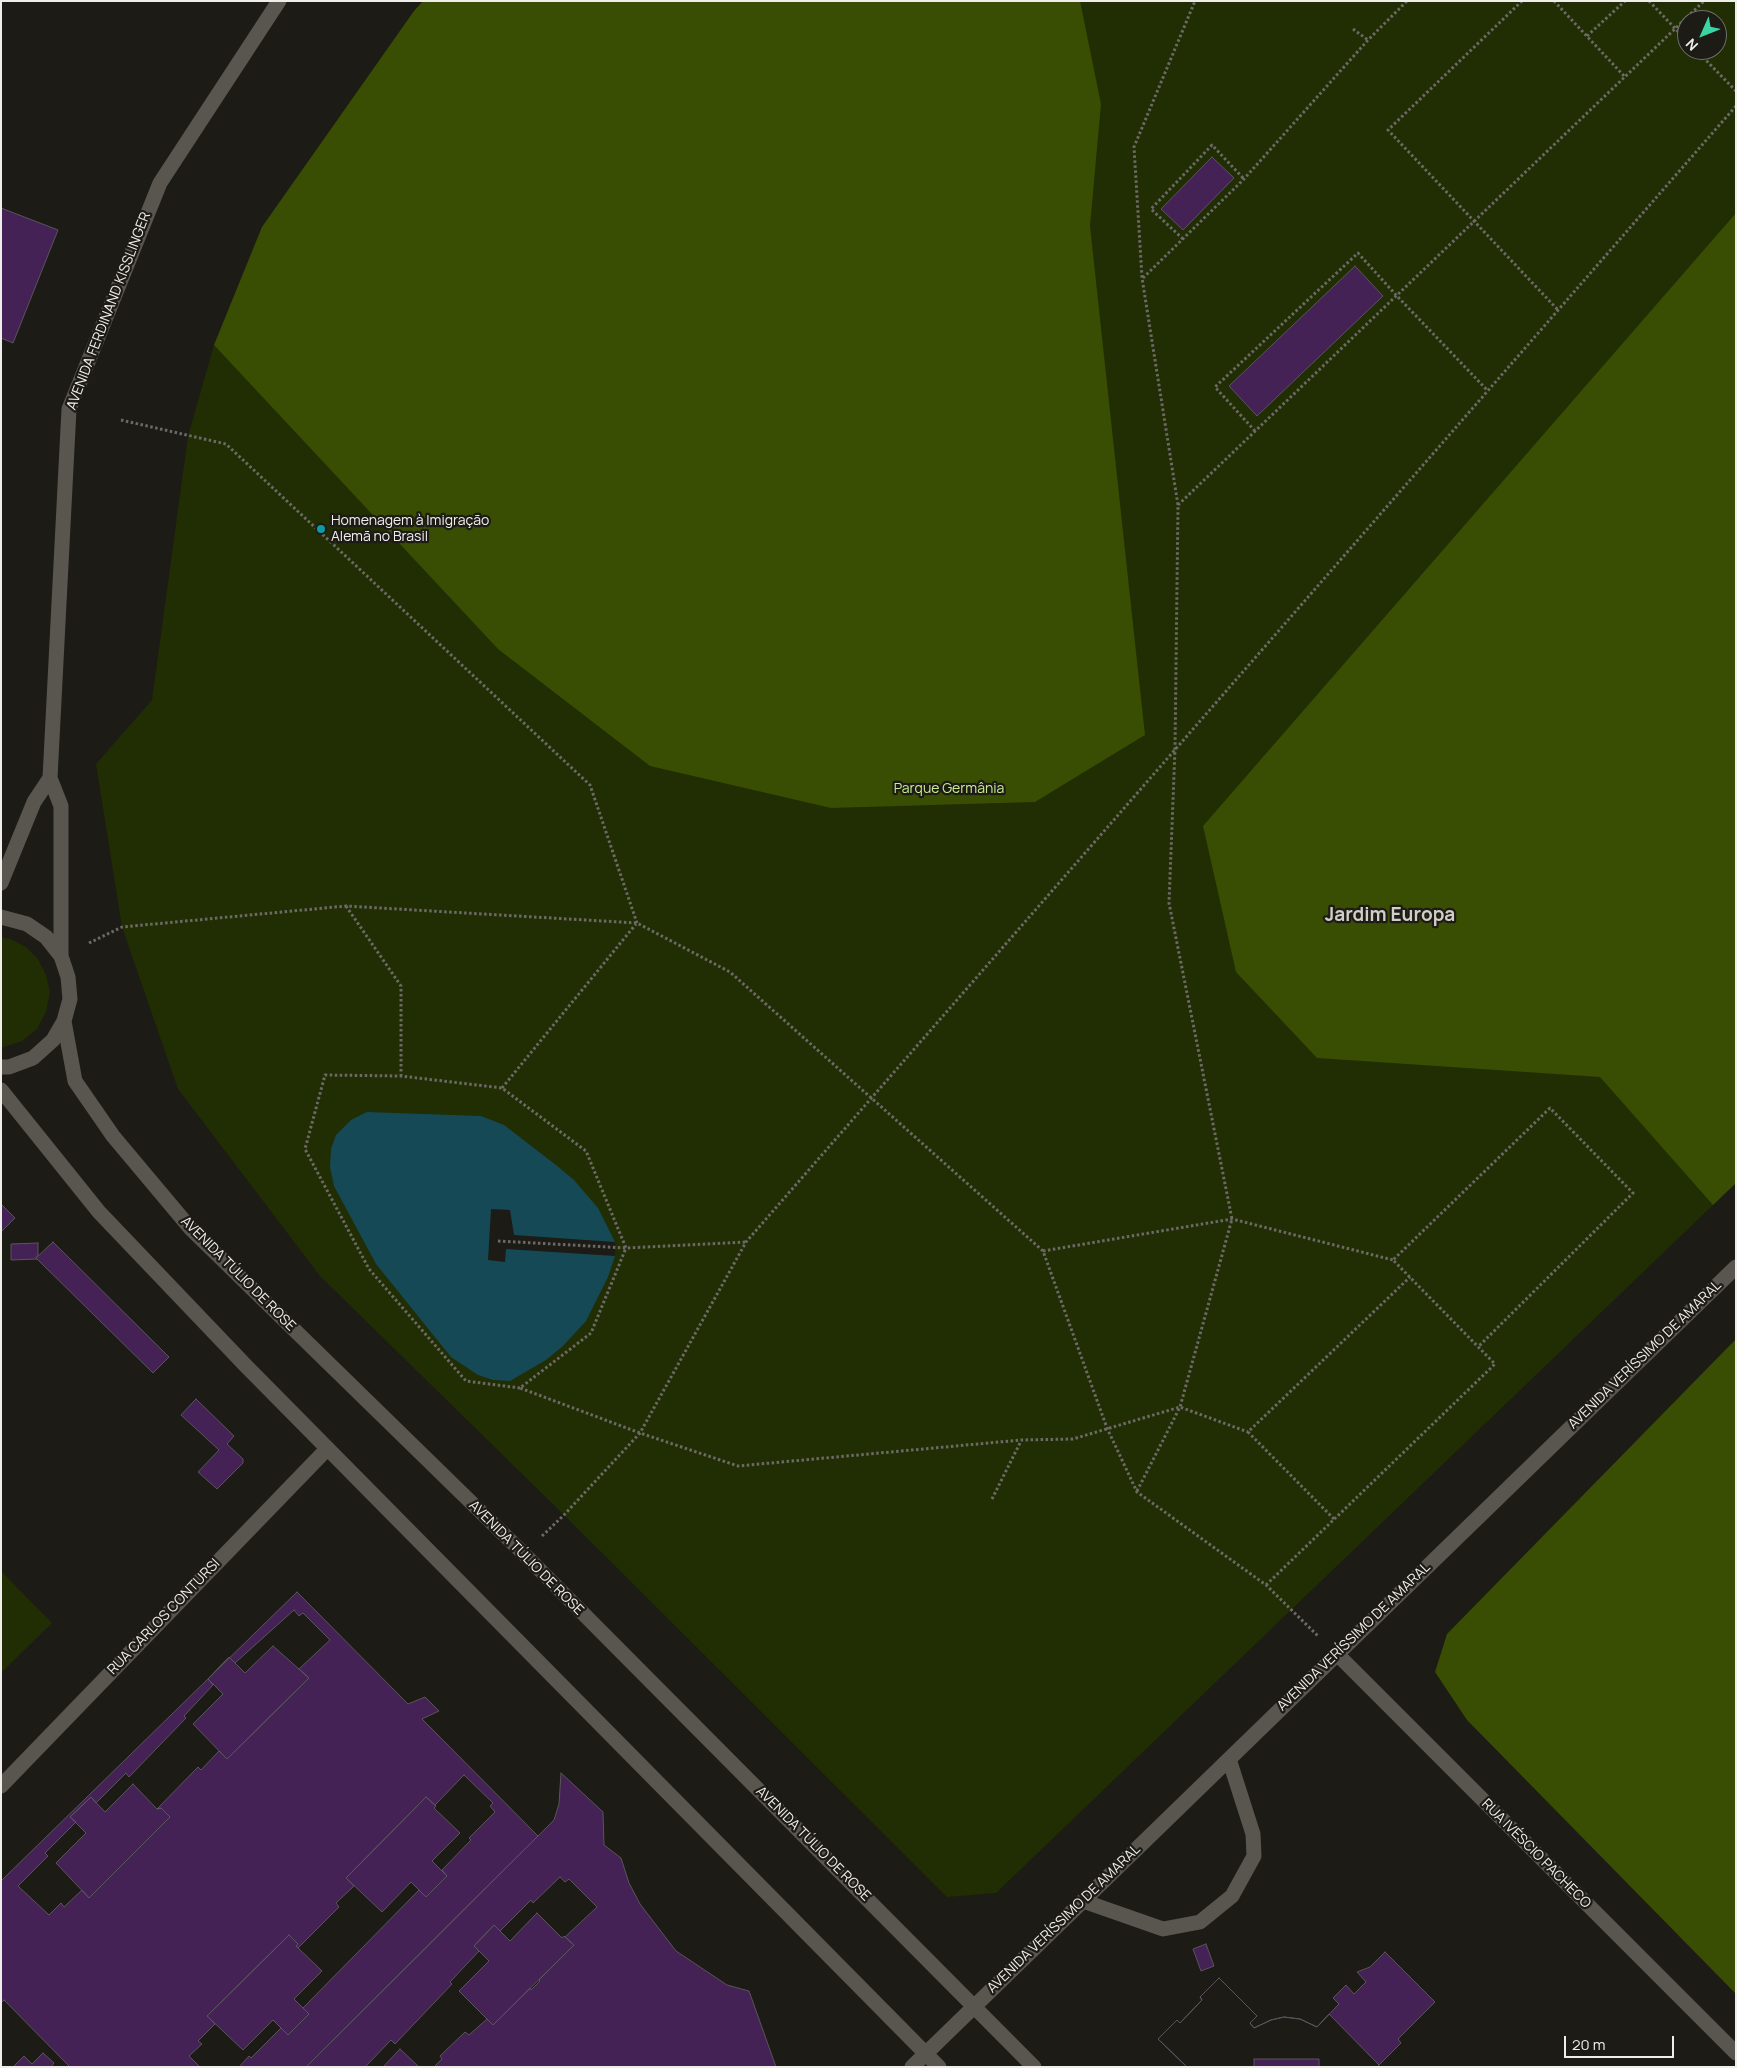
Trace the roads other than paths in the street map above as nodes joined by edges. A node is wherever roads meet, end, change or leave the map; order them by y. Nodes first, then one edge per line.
1 (279, 1) edge
2 (50, 778) junction
3 (1, 883) edge
4 (1, 917) edge
5 (61, 956) junction
6 (64, 1021) junction
7 (1, 1067) edge
8 (1, 1090) edge
9 (1736, 1267) edge
10 (327, 1449) junction
11 (1337, 1654) junction
12 (1229, 1759) junction
13 (1, 1786) edge
14 (1083, 1901) junction
15 (973, 2007) junction
16 (926, 2053) junction
17 (1736, 2053) edge
18 (912, 2067) edge
19 (939, 2067) edge
20 (1034, 2067) edge

1 - 2 street, AVENIDA FERDINAND KISSLINGER
2 - 3 street
2 - 5 street, AVENIDA FERDINAND KISSLINGER
4 - 5 street
5 - 6 street
6 - 7 street
6 - 15 street, AVENIDA TÚLIO DE ROSE
8 - 10 street
9 - 11 street, AVENIDA VERÍSSIMO DE AMARAL
10 - 13 street, RUA CARLOS CONTURSI
10 - 16 street
11 - 12 street, AVENIDA VERÍSSIMO DE AMARAL
11 - 17 street, RUA IVÉSCIO PACHECO
12 - 14 street, AVENIDA VERÍSSIMO DE AMARAL
12 - 14 street
14 - 15 street, AVENIDA VERÍSSIMO DE AMARAL
15 - 16 street, AVENIDA VERÍSSIMO DE AMARAL
15 - 20 street, AVENIDA TÚLIO DE ROSE
16 - 18 street, AVENIDA VERÍSSIMO DE AMARAL
16 - 19 street

